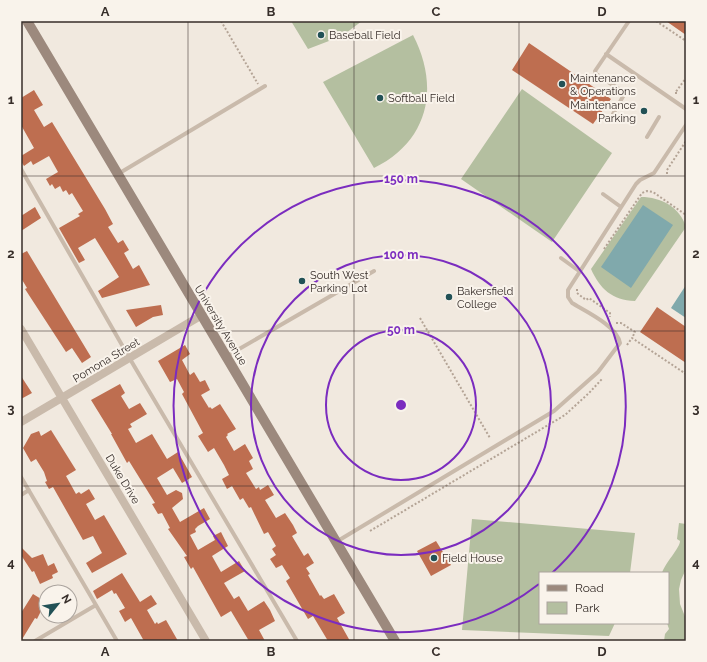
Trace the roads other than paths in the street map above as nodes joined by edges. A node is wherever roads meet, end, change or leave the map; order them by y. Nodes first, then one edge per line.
1 (27, 21) edge
2 (630, 21) edge
3 (606, 54) junction
4 (263, 87) road end
5 (686, 109) edge
6 (613, 114) dead end
7 (659, 117) dead end
8 (686, 125) edge
9 (647, 137) dead end
10 (21, 169) edge
11 (118, 174) junction
12 (603, 194) dead end
13 (621, 207) junction
14 (561, 258) dead end
15 (374, 271) dead end
16 (579, 271) junction
17 (202, 315) junction
18 (21, 329) edge
19 (226, 356) junction
20 (130, 359) junction
21 (62, 398) junction
22 (21, 422) edge
23 (21, 477) edge
24 (29, 490) junction
25 (21, 495) edge
26 (336, 542) junction
27 (96, 605) junction
28 (35, 641) edge
29 (117, 641) edge
30 (206, 641) edge
31 (297, 641) edge
32 (395, 641) edge

1 - 11 street, University Avenue
2 - 3 lane
3 - 5 lane
3 - 6 lane
4 - 11 lane
7 - 9 lane
8 - 13 lane
10 - 20 lane
11 - 17 street, University Avenue
12 - 13 lane
13 - 16 lane
14 - 16 lane
15 - 19 lane
16 - 26 lane
17 - 19 street, University Avenue
17 - 20 street, Pomona Street
18 - 21 street, Duke Drive
19 - 26 street, University Avenue
20 - 21 street, Pomona Street
20 - 31 lane
21 - 22 street, Pomona Street
21 - 30 street, Duke Drive
23 - 24 lane
24 - 25 lane
24 - 27 lane
26 - 32 street, University Avenue
27 - 28 lane
27 - 29 lane

